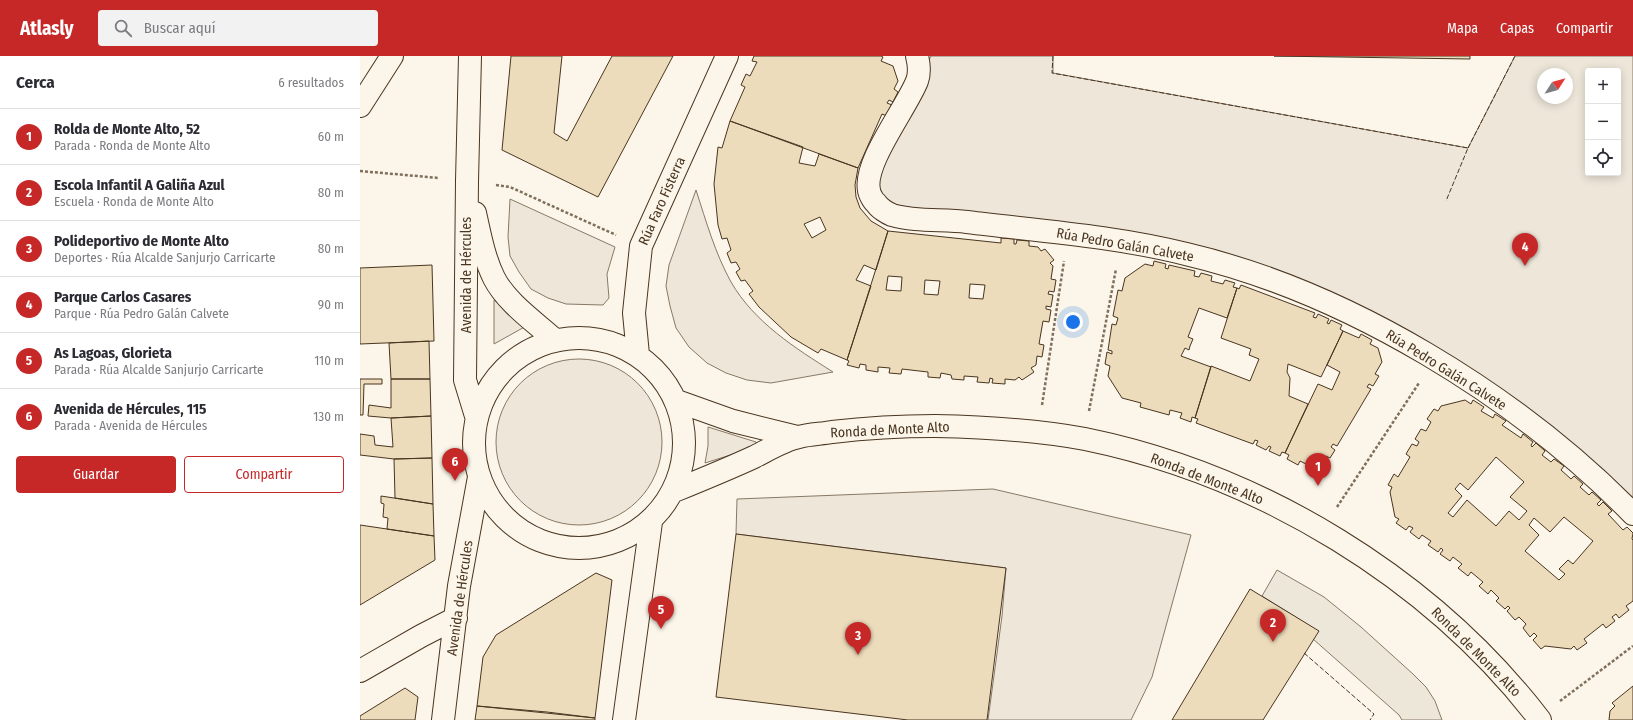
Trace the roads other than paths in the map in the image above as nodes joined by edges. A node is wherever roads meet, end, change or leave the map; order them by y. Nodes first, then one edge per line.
1 (392, 56) edge
2 (470, 56) edge
3 (727, 56) edge
4 (917, 56) edge
5 (360, 106) edge
6 (467, 180) junction
7 (555, 340) junction
8 (638, 355) junction
9 (677, 401) junction
10 (476, 416) junction
11 (797, 437) junction
12 (479, 477) junction
13 (674, 492) junction
14 (1633, 514) edge
15 (651, 522) junction
16 (456, 618) junction
17 (360, 671) edge
18 (1539, 719) edge
19 (443, 720) edge
20 (624, 720) edge

1 - 5 street
2 - 6 street, Avenida de Hércules
3 - 8 street, Rúa Faro Fisterra
4 - 14 street, Rúa Pedro Galán Calvete
6 - 7 street, Avenida de Hércules
6 - 10 street, Avenida de Hércules
7 - 8 street
7 - 10 street
8 - 9 street
9 - 11 street, Ronda de Monte Alto
9 - 13 street
10 - 12 street
11 - 13 street, Ronda de Monte Alto
11 - 18 street, Ronda de Monte Alto
12 - 15 street
12 - 16 street, Avenida de Hércules
13 - 15 street
15 - 20 street
16 - 17 street
16 - 19 street, Avenida de Hércules

